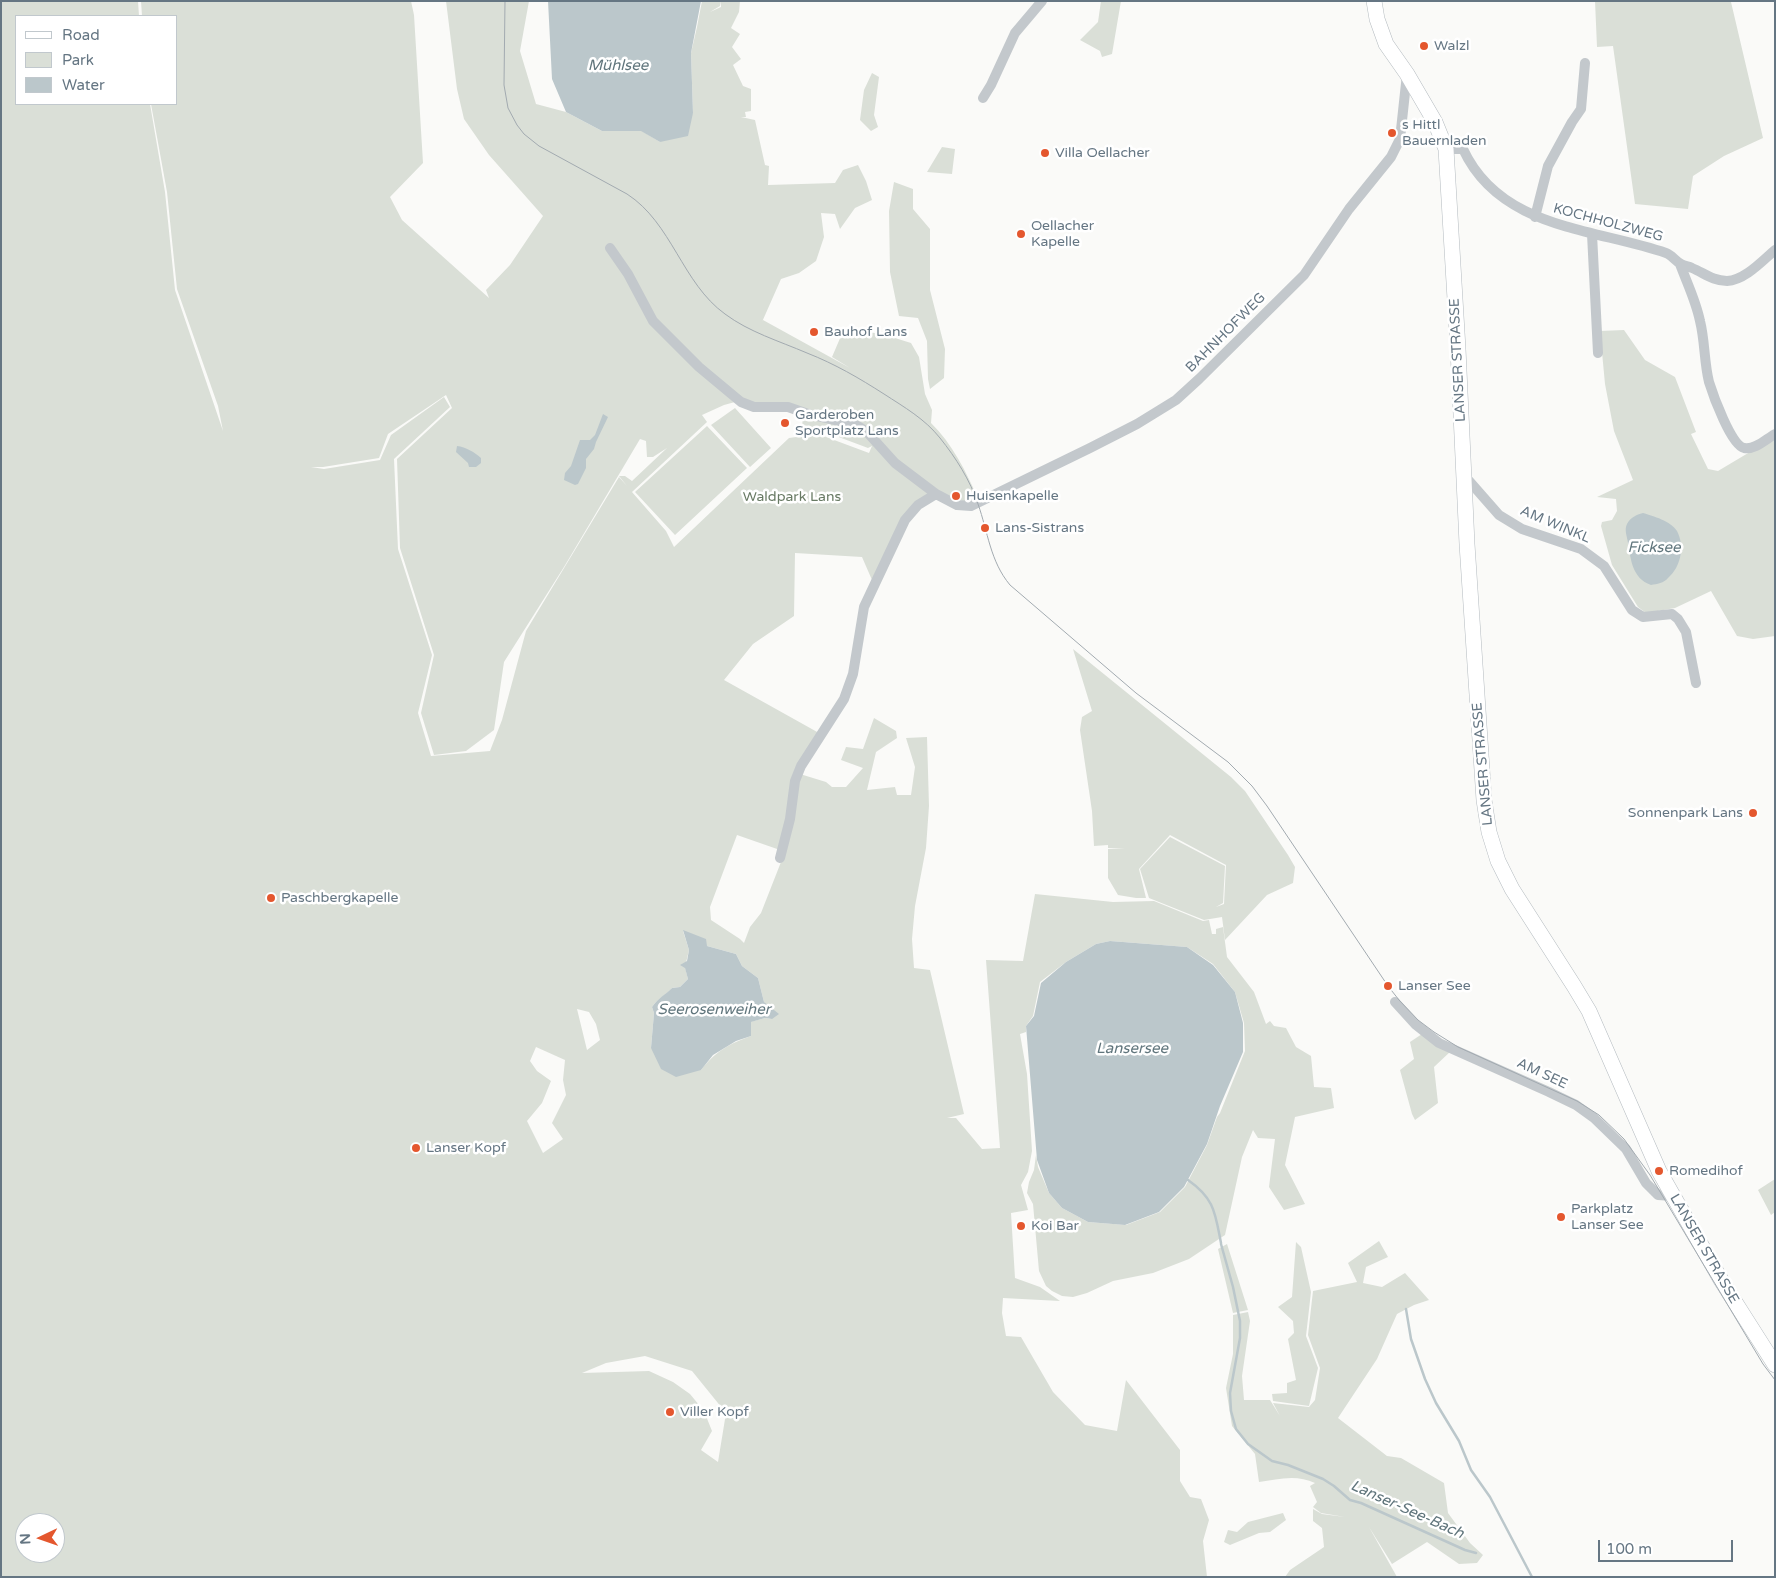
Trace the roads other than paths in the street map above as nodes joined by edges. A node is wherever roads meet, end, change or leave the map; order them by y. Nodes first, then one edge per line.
1 (1042, 1) edge
2 (1374, 1) edge
3 (1585, 63) dead end
4 (1407, 74) junction
5 (983, 98) dead end
6 (1446, 149) junction
7 (1536, 217) junction
8 (1592, 234) junction
9 (610, 248) dead end
10 (1775, 250) edge
11 (1680, 264) junction
12 (1598, 353) dead end
13 (1775, 434) edge
14 (1463, 474) junction
15 (936, 494) junction
16 (1696, 683) dead end
17 (780, 858) dead end
18 (1395, 1002) dead end
19 (1673, 1196) junction
20 (1775, 1365) edge

1 - 5 street
2 - 4 main road, LANSER STRASSE
3 - 7 street
4 - 6 main road, LANSER STRASSE
4 - 15 street, BAHNHOFWEG
6 - 7 street, KOCHHOLZWEG
6 - 14 main road, LANSER STRASSE
7 - 8 street, KOCHHOLZWEG
8 - 11 street, KOCHHOLZWEG
8 - 12 street
9 - 15 street
10 - 11 street, KOCHHOLZWEG
11 - 13 street
14 - 16 street, AM WINKL
14 - 19 main road, LANSER STRASSE
15 - 17 street
18 - 19 street, AM SEE
19 - 20 main road, LANSER STRASSE

